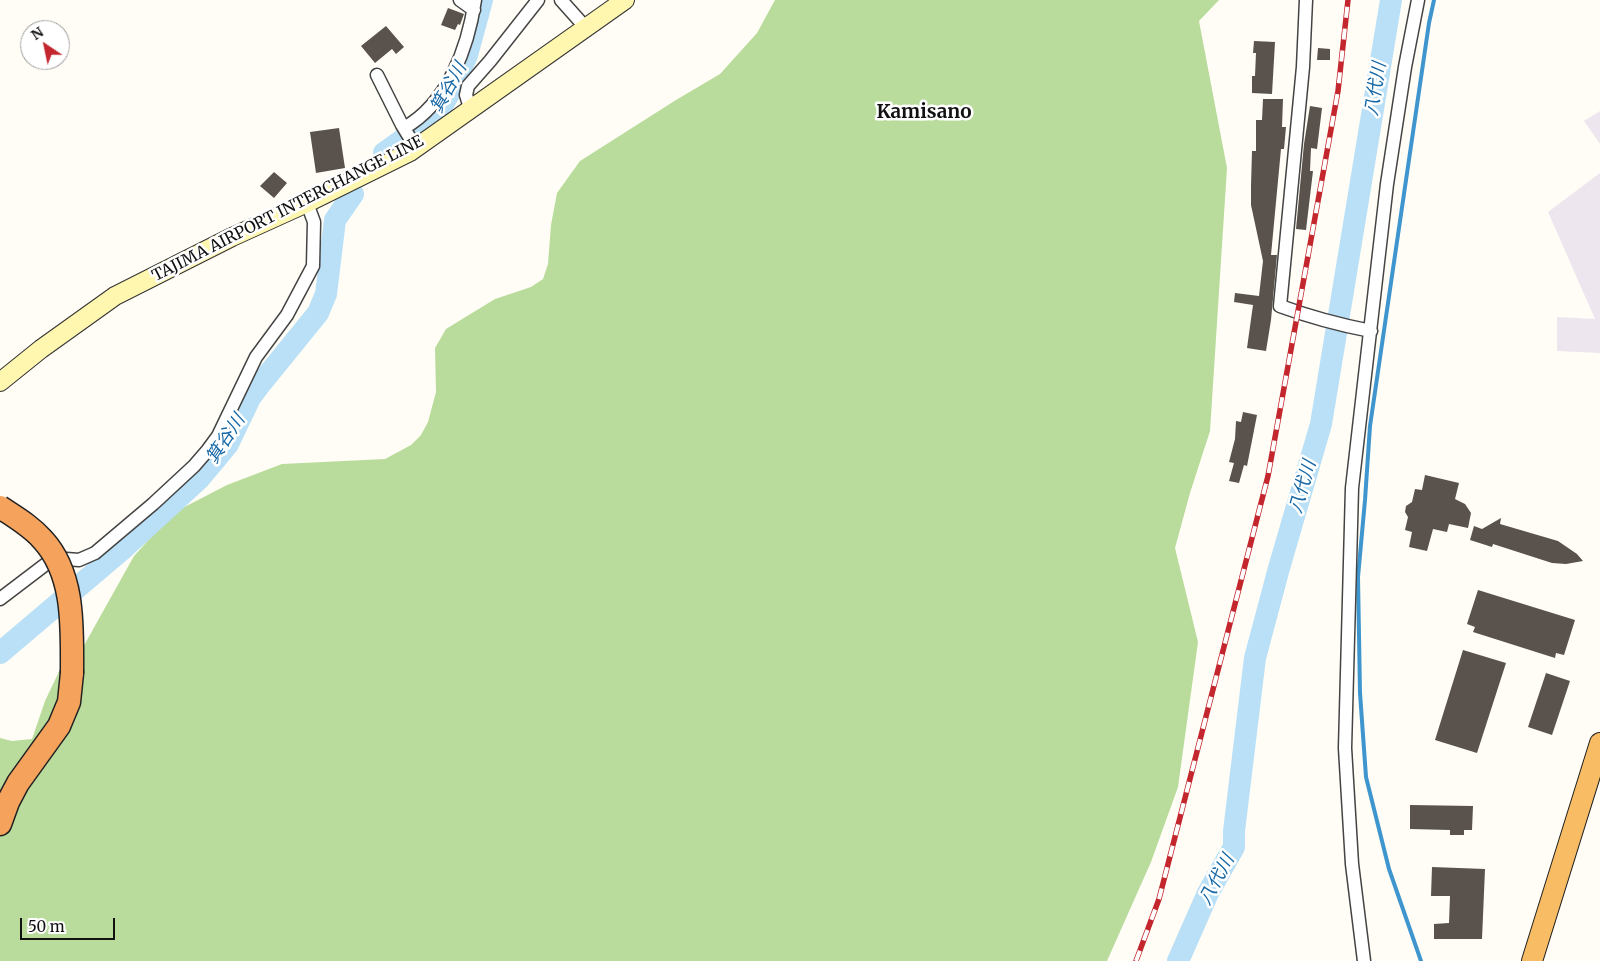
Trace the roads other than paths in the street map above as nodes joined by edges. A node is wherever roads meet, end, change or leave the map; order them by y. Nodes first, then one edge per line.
1 (460, 0) edge
2 (538, 0) edge
3 (562, 0) edge
4 (625, 0) edge
5 (1306, 0) edge
6 (1418, 0) edge
7 (475, 5) edge
8 (586, 28) junction
9 (376, 75) dead end
10 (451, 79) junction
11 (467, 91) junction
12 (471, 110) junction
13 (404, 128) junction
14 (416, 148) junction
15 (307, 203) junction
16 (1371, 331) junction
17 (0, 382) edge
18 (0, 507) edge
19 (0, 599) edge
20 (1600, 743) edge
21 (0, 824) edge
22 (1364, 961) edge
23 (1532, 961) edge

1 - 7 street
2 - 11 street
3 - 8 street
4 - 8 main road, TAJIMA AIRPORT INTERCHANGE LINE
5 - 16 street
6 - 16 street
7 - 10 street
8 - 12 main road, TAJIMA AIRPORT INTERCHANGE LINE
9 - 13 street
10 - 11 street
10 - 13 street
11 - 12 street
12 - 14 main road, TAJIMA AIRPORT INTERCHANGE LINE
13 - 14 street
14 - 15 main road, TAJIMA AIRPORT INTERCHANGE LINE
15 - 17 main road, TAJIMA AIRPORT INTERCHANGE LINE
15 - 19 street
16 - 22 street
18 - 21 highway, bridge
20 - 23 highway

